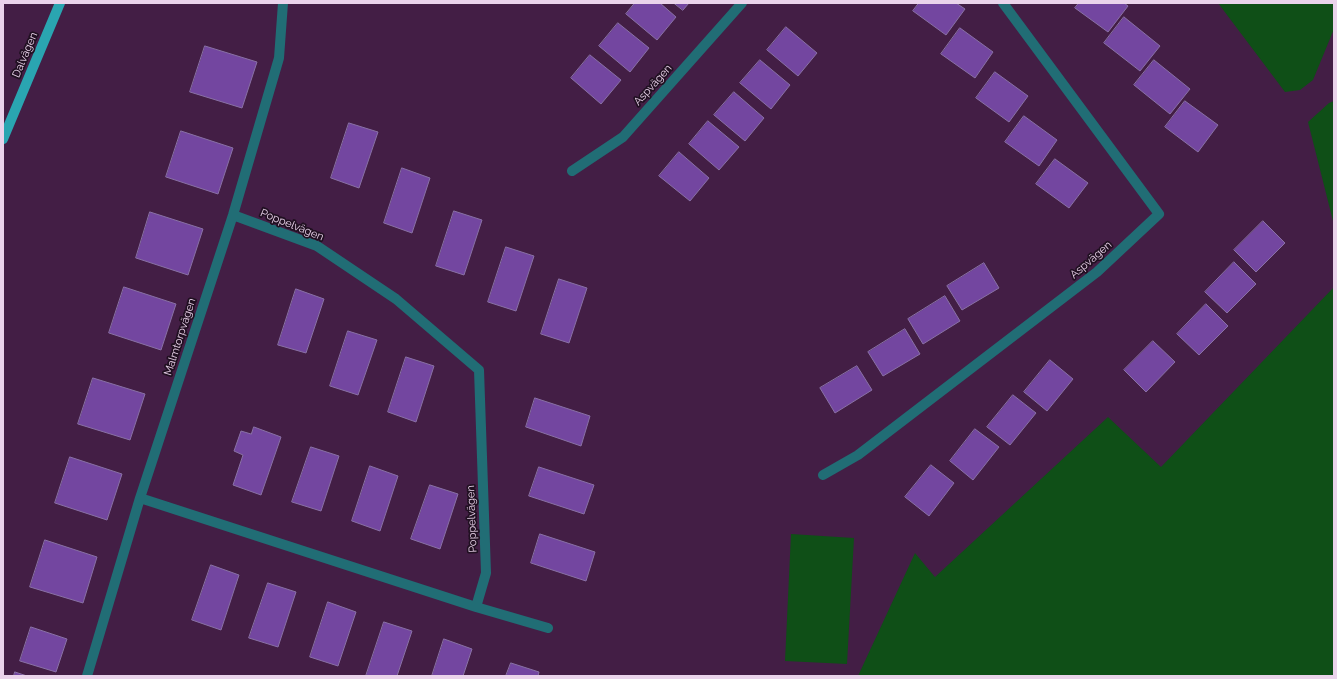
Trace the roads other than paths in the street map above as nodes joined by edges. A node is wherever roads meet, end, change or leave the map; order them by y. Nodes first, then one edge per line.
1 (60, 3) edge
2 (284, 3) edge
3 (742, 3) edge
4 (1003, 3) edge
5 (3, 139) edge
6 (572, 171) dead end
7 (233, 215) junction
8 (823, 475) dead end
9 (140, 498) junction
10 (476, 607) junction
11 (548, 628) dead end
12 (87, 676) edge

1 - 5 main road, Dalvägen
2 - 7 street, Malmtorpvägen
3 - 6 street, Aspvägen
4 - 8 street, Aspvägen
7 - 9 street, Malmtorpvägen
7 - 10 street, Poppelvägen
9 - 10 street
9 - 12 street, Malmtorpvägen
10 - 11 street

